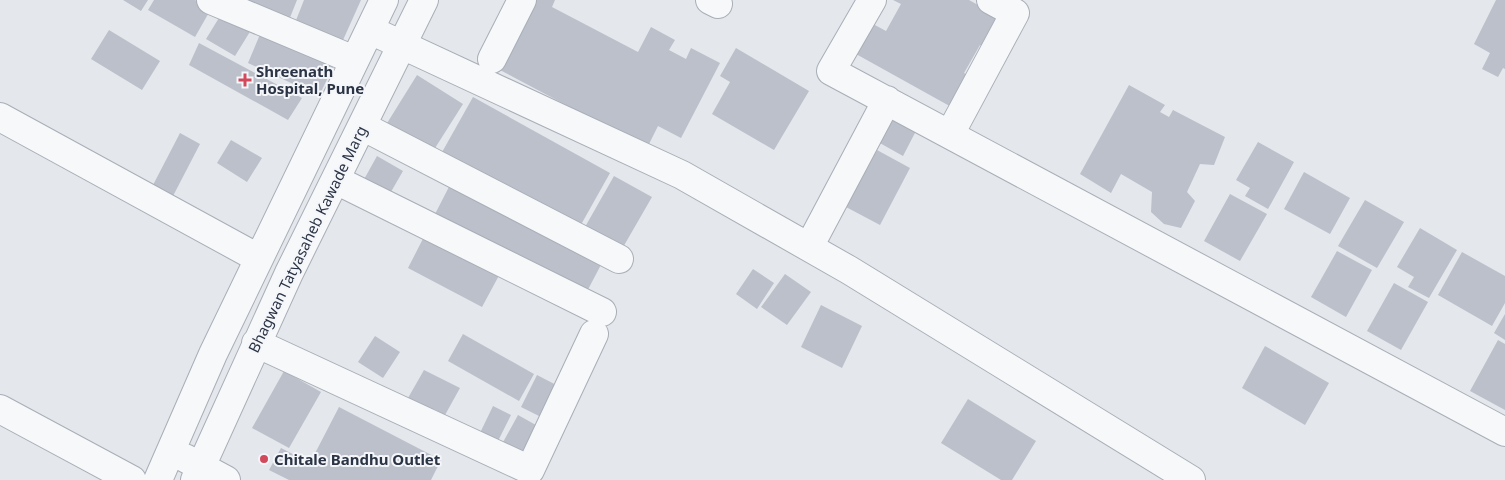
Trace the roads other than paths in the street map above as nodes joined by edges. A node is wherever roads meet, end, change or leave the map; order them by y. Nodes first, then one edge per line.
1 (211, 0) edge
2 (384, 0) edge
3 (424, 0) edge
4 (522, 0) edge
5 (872, 0) edge
6 (991, 0) edge
7 (370, 30) junction
8 (402, 45) junction
9 (492, 59) dead end
10 (354, 60) junction
11 (887, 100) junction
12 (0, 117) edge
13 (362, 126) junction
14 (950, 134) junction
15 (336, 180) junction
16 (809, 247) junction
17 (258, 258) junction
18 (619, 259) dead end
19 (256, 343) junction
20 (0, 409) edge
21 (1505, 432) edge
22 (170, 450) junction
23 (198, 473) edge
24 (132, 480) edge
25 (158, 480) edge
26 (226, 480) edge
27 (1191, 480) edge

1 - 10 street
2 - 7 street
3 - 8 street, Bhagwan Tatyasaheb Kawade Marg
4 - 9 street
5 - 11 street
6 - 14 street
7 - 8 street
7 - 10 street
8 - 13 street, Bhagwan Tatyasaheb Kawade Marg
8 - 16 street
10 - 17 street
11 - 14 street
11 - 16 street
12 - 17 street
13 - 15 street, Bhagwan Tatyasaheb Kawade Marg
13 - 18 street
14 - 21 street
15 - 19 street, Bhagwan Tatyasaheb Kawade Marg
15 - 19 street
16 - 27 street
17 - 22 street
19 - 23 street, Bhagwan Tatyasaheb Kawade Marg
20 - 24 street
22 - 23 street
22 - 25 street
23 - 26 street

